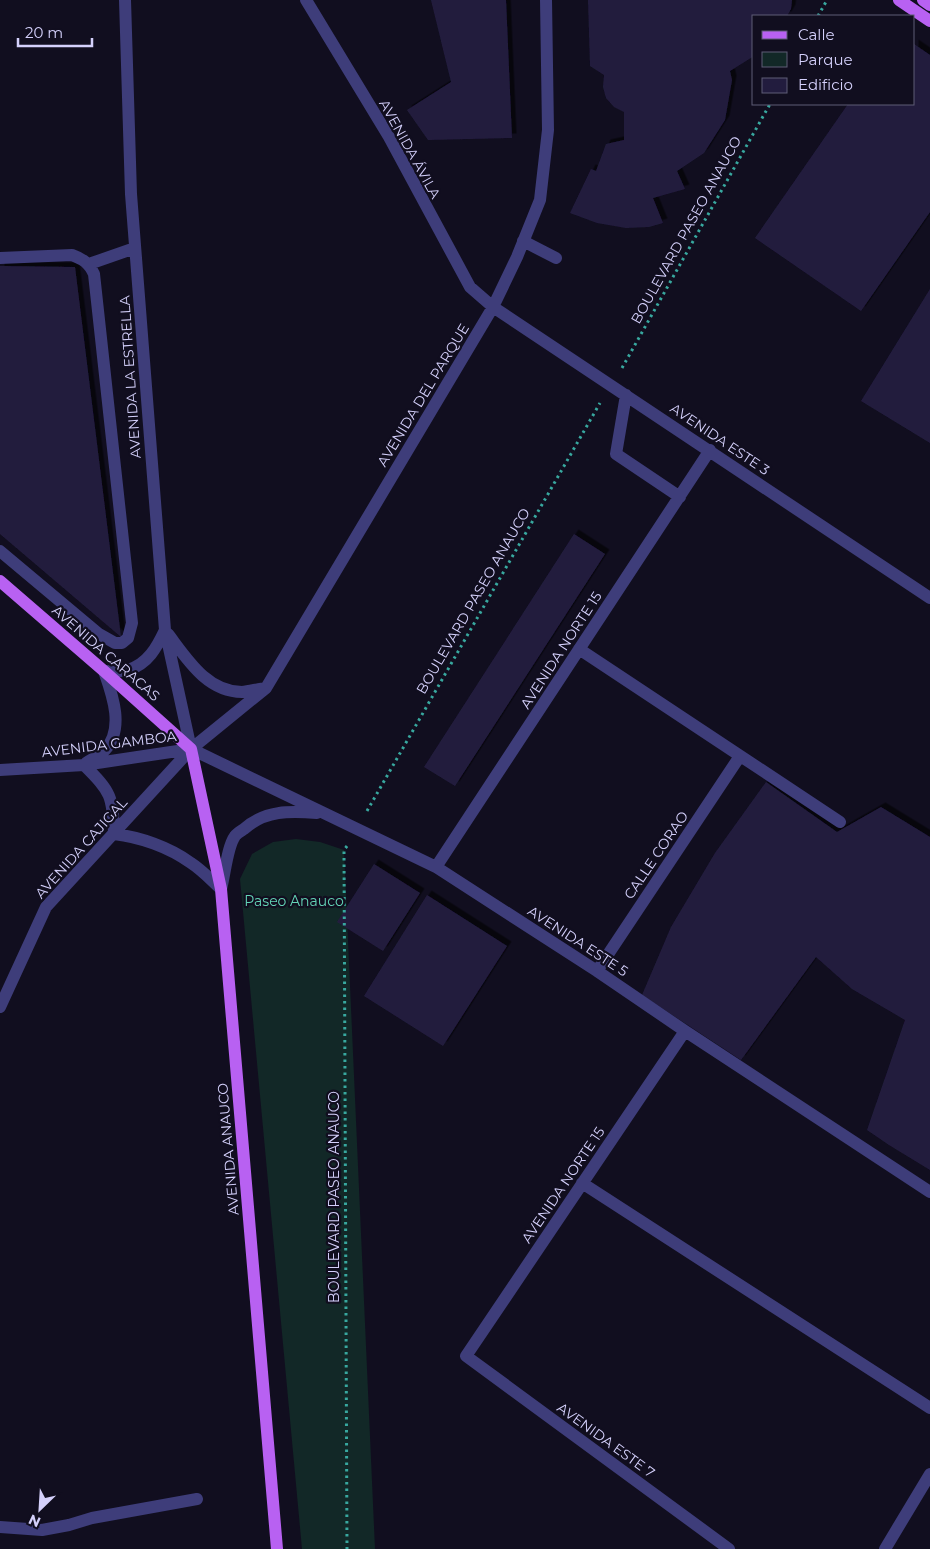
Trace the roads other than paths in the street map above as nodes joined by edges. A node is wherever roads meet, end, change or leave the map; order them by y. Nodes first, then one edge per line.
1 (125, 0) edge
2 (306, 0) edge
3 (546, 0) edge
4 (899, 0) edge
5 (924, 0) edge
6 (930, 5) edge
7 (930, 21) edge
8 (523, 241) junction
9 (135, 248) junction
10 (0, 258) edge
11 (556, 258) dead end
12 (90, 264) junction
13 (493, 307) junction
14 (626, 395) junction
15 (710, 450) junction
16 (680, 496) junction
17 (0, 551) edge
18 (0, 581) edge
19 (930, 598) edge
20 (165, 630) junction
21 (580, 649) junction
22 (104, 671) junction
23 (266, 688) junction
24 (191, 749) junction
25 (740, 756) junction
26 (84, 765) junction
27 (0, 770) edge
28 (324, 813) junction
29 (840, 822) dead end
30 (114, 834) junction
31 (436, 866) junction
32 (221, 889) junction
33 (597, 971) junction
34 (0, 1007) edge
35 (685, 1031) junction
36 (582, 1183) junction
37 (930, 1192) edge
38 (466, 1356) joint
39 (930, 1408) edge
40 (930, 1474) edge
41 (197, 1499) dead end
42 (0, 1527) edge
43 (277, 1549) edge
44 (729, 1549) edge
45 (885, 1549) edge

1 - 9 street, AVENIDA LA ESTRELLA
2 - 13 street, AVENIDA ÁVILA
3 - 8 street, AVENIDA DEL PARQUE
4 - 7 main road
5 - 6 main road
8 - 11 street
8 - 13 street, AVENIDA DEL PARQUE
9 - 12 street
9 - 20 street, AVENIDA LA ESTRELLA
10 - 12 street
12 - 17 street
13 - 14 street, AVENIDA ESTE 3
13 - 23 street, AVENIDA DEL PARQUE
14 - 15 street, AVENIDA ESTE 3
14 - 16 street
15 - 16 street, AVENIDA NORTE 15
15 - 19 street, AVENIDA ESTE 3
16 - 21 street, AVENIDA NORTE 15
18 - 22 main road, AVENIDA CARACAS
20 - 22 street
20 - 23 street
20 - 24 street, AVENIDA LA ESTRELLA
21 - 25 street
21 - 31 street, AVENIDA NORTE 15
22 - 24 main road, AVENIDA CARACAS
22 - 26 street
23 - 24 street, AVENIDA DEL PARQUE
24 - 26 street, AVENIDA GAMBOA
24 - 28 street, AVENIDA ESTE 5
24 - 30 street, AVENIDA CAJIGAL
24 - 32 main road, AVENIDA ANAUCO
25 - 29 street
25 - 33 street, CALLE CORAO
26 - 27 street, AVENIDA GAMBOA
26 - 30 street
28 - 31 street, AVENIDA ESTE 5
28 - 32 street
30 - 32 street
30 - 34 street, AVENIDA CAJIGAL
31 - 33 street, AVENIDA ESTE 5
32 - 43 main road, AVENIDA ANAUCO
33 - 35 street, AVENIDA ESTE 5
35 - 36 street, AVENIDA NORTE 15
35 - 37 street, AVENIDA ESTE 5
36 - 38 street, AVENIDA NORTE 15
36 - 39 street
38 - 44 street, AVENIDA ESTE 7
40 - 45 street
41 - 42 street

